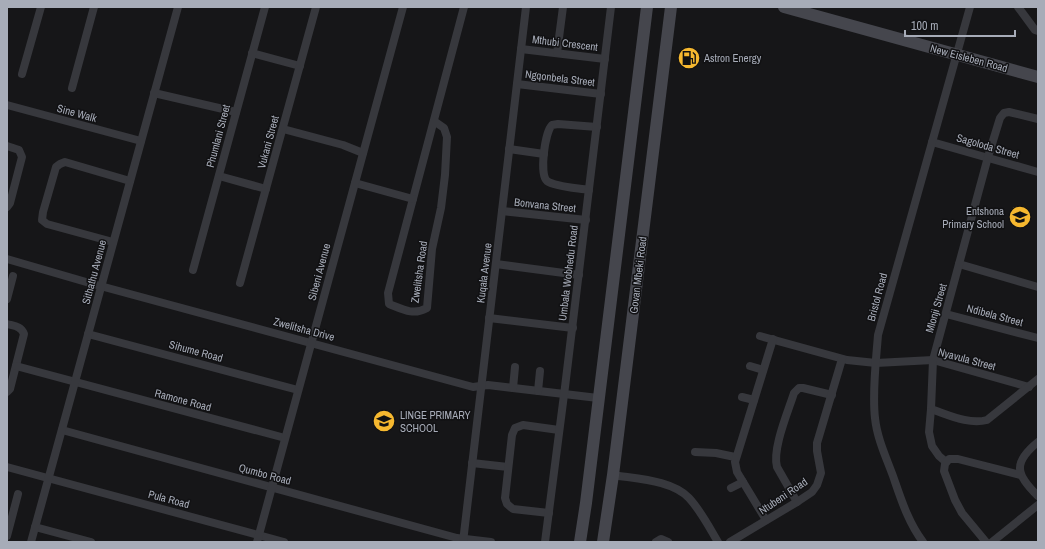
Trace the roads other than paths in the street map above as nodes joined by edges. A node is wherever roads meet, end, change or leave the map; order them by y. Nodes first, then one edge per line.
1 (40, 7) edge
2 (94, 7) edge
3 (178, 7) edge
4 (265, 7) edge
5 (316, 7) edge
6 (403, 7) edge
7 (464, 7) edge
8 (526, 7) edge
9 (563, 7) edge
10 (611, 7) edge
11 (647, 7) edge
12 (671, 7) edge
13 (784, 7) edge
14 (970, 7) edge
15 (1018, 7) edge
16 (1038, 31) edge
17 (521, 49) junction
18 (252, 52) junction
19 (557, 53) junction
20 (956, 55) junction
21 (605, 59) junction
22 (300, 66) junction
23 (22, 74) dead end
24 (1038, 77) edge
25 (517, 84) junction
26 (72, 88) dead end
27 (154, 93) junction
28 (601, 94) junction
29 (7, 105) edge
30 (236, 112) junction
31 (1038, 120) edge
32 (434, 121) junction
33 (596, 127) junction
34 (283, 129) junction
35 (141, 141) junction
36 (932, 142) junction
37 (7, 146) edge
38 (510, 149) junction
39 (363, 152) junction
40 (544, 154) junction
41 (988, 157) junction
42 (1038, 172) edge
43 (218, 176) junction
44 (7, 179) edge
45 (16, 181) junction
46 (130, 181) junction
47 (355, 183) junction
48 (266, 189) junction
49 (589, 190) junction
50 (413, 199) junction
51 (7, 207) edge
52 (502, 211) junction
53 (586, 220) junction
54 (114, 242) junction
55 (7, 259) edge
56 (496, 264) junction
57 (959, 264) junction
58 (192, 270) dead end
59 (579, 275) junction
60 (13, 276) dead end
61 (240, 283) dead end
62 (101, 286) junction
63 (1038, 287) edge
64 (7, 299) edge
65 (946, 314) junction
66 (489, 318) junction
67 (7, 324) edge
68 (573, 328) junction
69 (88, 334) junction
70 (760, 336) dead end
71 (1038, 338) edge
72 (773, 339) junction
73 (311, 343) junction
74 (842, 359) junction
75 (933, 360) junction
76 (876, 362) junction
77 (16, 366) junction
78 (750, 366) dead end
79 (515, 367) dead end
80 (763, 370) junction
81 (540, 371) dead end
82 (1038, 379) edge
83 (75, 382) junction
84 (481, 386) junction
85 (1028, 387) junction
86 (513, 388) junction
87 (298, 390) junction
88 (538, 391) junction
89 (7, 392) edge
90 (565, 394) junction
91 (832, 395) junction
92 (742, 396) dead end
93 (598, 398) junction
94 (754, 400) junction
95 (931, 409) junction
96 (62, 430) junction
97 (559, 430) junction
98 (285, 438) junction
99 (1038, 442) edge
100 (695, 452) dead end
101 (735, 457) junction
102 (472, 462) junction
103 (946, 462) junction
104 (7, 467) edge
105 (508, 467) junction
106 (613, 475) junction
107 (1020, 475) junction
108 (49, 478) junction
109 (743, 482) junction
110 (272, 487) junction
111 (731, 488) dead end
112 (18, 494) dead end
113 (1038, 496) edge
114 (797, 502) junction
115 (1038, 505) edge
116 (10, 509) edge
117 (549, 513) junction
118 (766, 520) junction
119 (35, 527) junction
120 (7, 536) edge
121 (258, 539) edge
122 (463, 540) edge
123 (31, 542) edge
124 (91, 542) edge
125 (284, 542) edge
126 (491, 542) edge
127 (545, 542) edge
128 (580, 542) edge
129 (603, 542) edge
130 (656, 542) edge
131 (668, 542) edge
132 (718, 542) edge
133 (730, 542) edge
134 (923, 542) edge
135 (986, 542) edge
136 (992, 542) edge

1 - 23 street
2 - 26 street, Sine Walk
3 - 27 street, Sithathu Avenue
4 - 18 street, Phumlani Street
5 - 22 street, Vukani Street
6 - 39 street, Sibeni Avenue
7 - 32 street, Zwelitsha Road
8 - 17 street, Kuqala Avenue
9 - 19 street
10 - 21 street, Umbala Wobhedu Road
11 - 93 main road
12 - 106 main road, Govan Mbeki Road
13 - 20 main road, New Eisleben Road
14 - 20 street, Bristol Road
15 - 16 street
17 - 19 street, Mthubi Crescent
17 - 25 street, Kuqala Avenue
18 - 22 street
18 - 30 street, Phumlani Street
19 - 21 street, Mthubi Crescent
20 - 24 main road, New Eisleben Road
20 - 36 street, Bristol Road
21 - 28 street, Umbala Wobhedu Road
22 - 34 street, Vukani Street
25 - 28 street, Ngqonbela Street
25 - 38 street, Kuqala Avenue
27 - 30 street
27 - 35 street, Sithathu Avenue
28 - 33 street, Umbala Wobhedu Road
29 - 35 street, Sine Walk
30 - 43 street, Phumlani Street
31 - 41 street, Mlonji Street
32 - 50 street, Zwelitsha Road
32 - 50 street, Zwelitsha Road
33 - 40 street
33 - 49 street, Umbala Wobhedu Road
34 - 39 street
34 - 48 street, Vukani Street
35 - 46 street, Sithathu Avenue
36 - 41 street, Sagoloda Street
36 - 76 street, Bristol Road
37 - 45 street
38 - 40 street
38 - 52 street, Kuqala Avenue
39 - 47 street, Sibeni Avenue
40 - 49 street
41 - 42 street, Sagoloda Street
41 - 57 street, Mlonji Street
43 - 48 street
43 - 58 street, Phumlani Street
44 - 45 street
45 - 51 street
46 - 54 street, Sithathu Avenue
46 - 54 street
47 - 50 street
47 - 73 street, Sibeni Avenue
48 - 61 street, Vukani Street
49 - 53 street, Umbala Wobhedu Road
52 - 53 street, Bonvana Street
52 - 56 street, Kuqala Avenue
53 - 59 street, Umbala Wobhedu Road
54 - 62 street, Sithathu Avenue
55 - 62 street, Zwelitsha Drive
56 - 59 street
56 - 66 street, Kuqala Avenue
57 - 63 street
57 - 65 street, Mlonji Street
59 - 68 street, Umbala Wobhedu Road
60 - 64 street
62 - 69 street, Sithathu Avenue
62 - 73 street, Zwelitsha Drive
65 - 71 street, Ndibela Street
65 - 75 street, Mlonji Street
66 - 68 street
66 - 84 street, Kuqala Avenue
67 - 77 street
68 - 90 street, Umbala Wobhedu Road
69 - 83 street, Sithathu Avenue
69 - 87 street, Sihume Road
70 - 72 street, Nyavula Street
72 - 74 street, Nyavula Street
72 - 80 street
73 - 84 street, Zwelitsha Drive
73 - 87 street, Sibeni Avenue
74 - 76 street, Nyavula Street
74 - 91 street, Ntubeni Road
75 - 76 street, Nyavula Street
75 - 85 street, Nyavula Street
75 - 95 street, Mlonji Street
76 - 134 street, Bristol Road
77 - 83 street, Ramone Road
77 - 89 street
78 - 80 street
79 - 86 street
80 - 94 street
81 - 88 street
82 - 85 street
83 - 96 street, Sithathu Avenue
83 - 98 street, Ramone Road
84 - 86 street, Zwelitsha Drive
84 - 102 street, Kuqala Avenue
85 - 95 street
86 - 88 street, Zwelitsha Drive
87 - 98 street, Sibeni Avenue
88 - 90 street, Zwelitsha Drive
90 - 93 street, Zwelitsha Drive
90 - 97 street, Umbala Wobhedu Road
91 - 114 street, Ntubeni Road
91 - 114 street
92 - 94 street
93 - 128 main road
94 - 101 street
95 - 103 street, Mlonji Street
96 - 108 street, Sithathu Avenue
96 - 110 street, Qumbo Road
97 - 105 street
97 - 117 street, Umbala Wobhedu Road
98 - 110 street, Sibeni Avenue
99 - 107 street
100 - 101 street
101 - 109 street
102 - 105 street
102 - 122 street, Kuqala Avenue
103 - 107 street
103 - 135 street
104 - 108 street, Pula Road
105 - 117 street
106 - 129 main road, Govan Mbeki Road
106 - 132 street
107 - 113 street
108 - 119 street, Sithathu Avenue
108 - 121 street, Pula Road
109 - 111 street
109 - 118 street
110 - 121 street, Sibeni Avenue
110 - 122 street, Qumbo Road
112 - 116 street
114 - 118 street, Ntubeni Road
115 - 136 street
116 - 120 street
117 - 127 street, Umbala Wobhedu Road
118 - 133 street, Ntubeni Road
119 - 123 street, Sithathu Avenue
119 - 124 street
121 - 125 street, Pula Road
122 - 126 street, Qumbo Road
130 - 131 street

